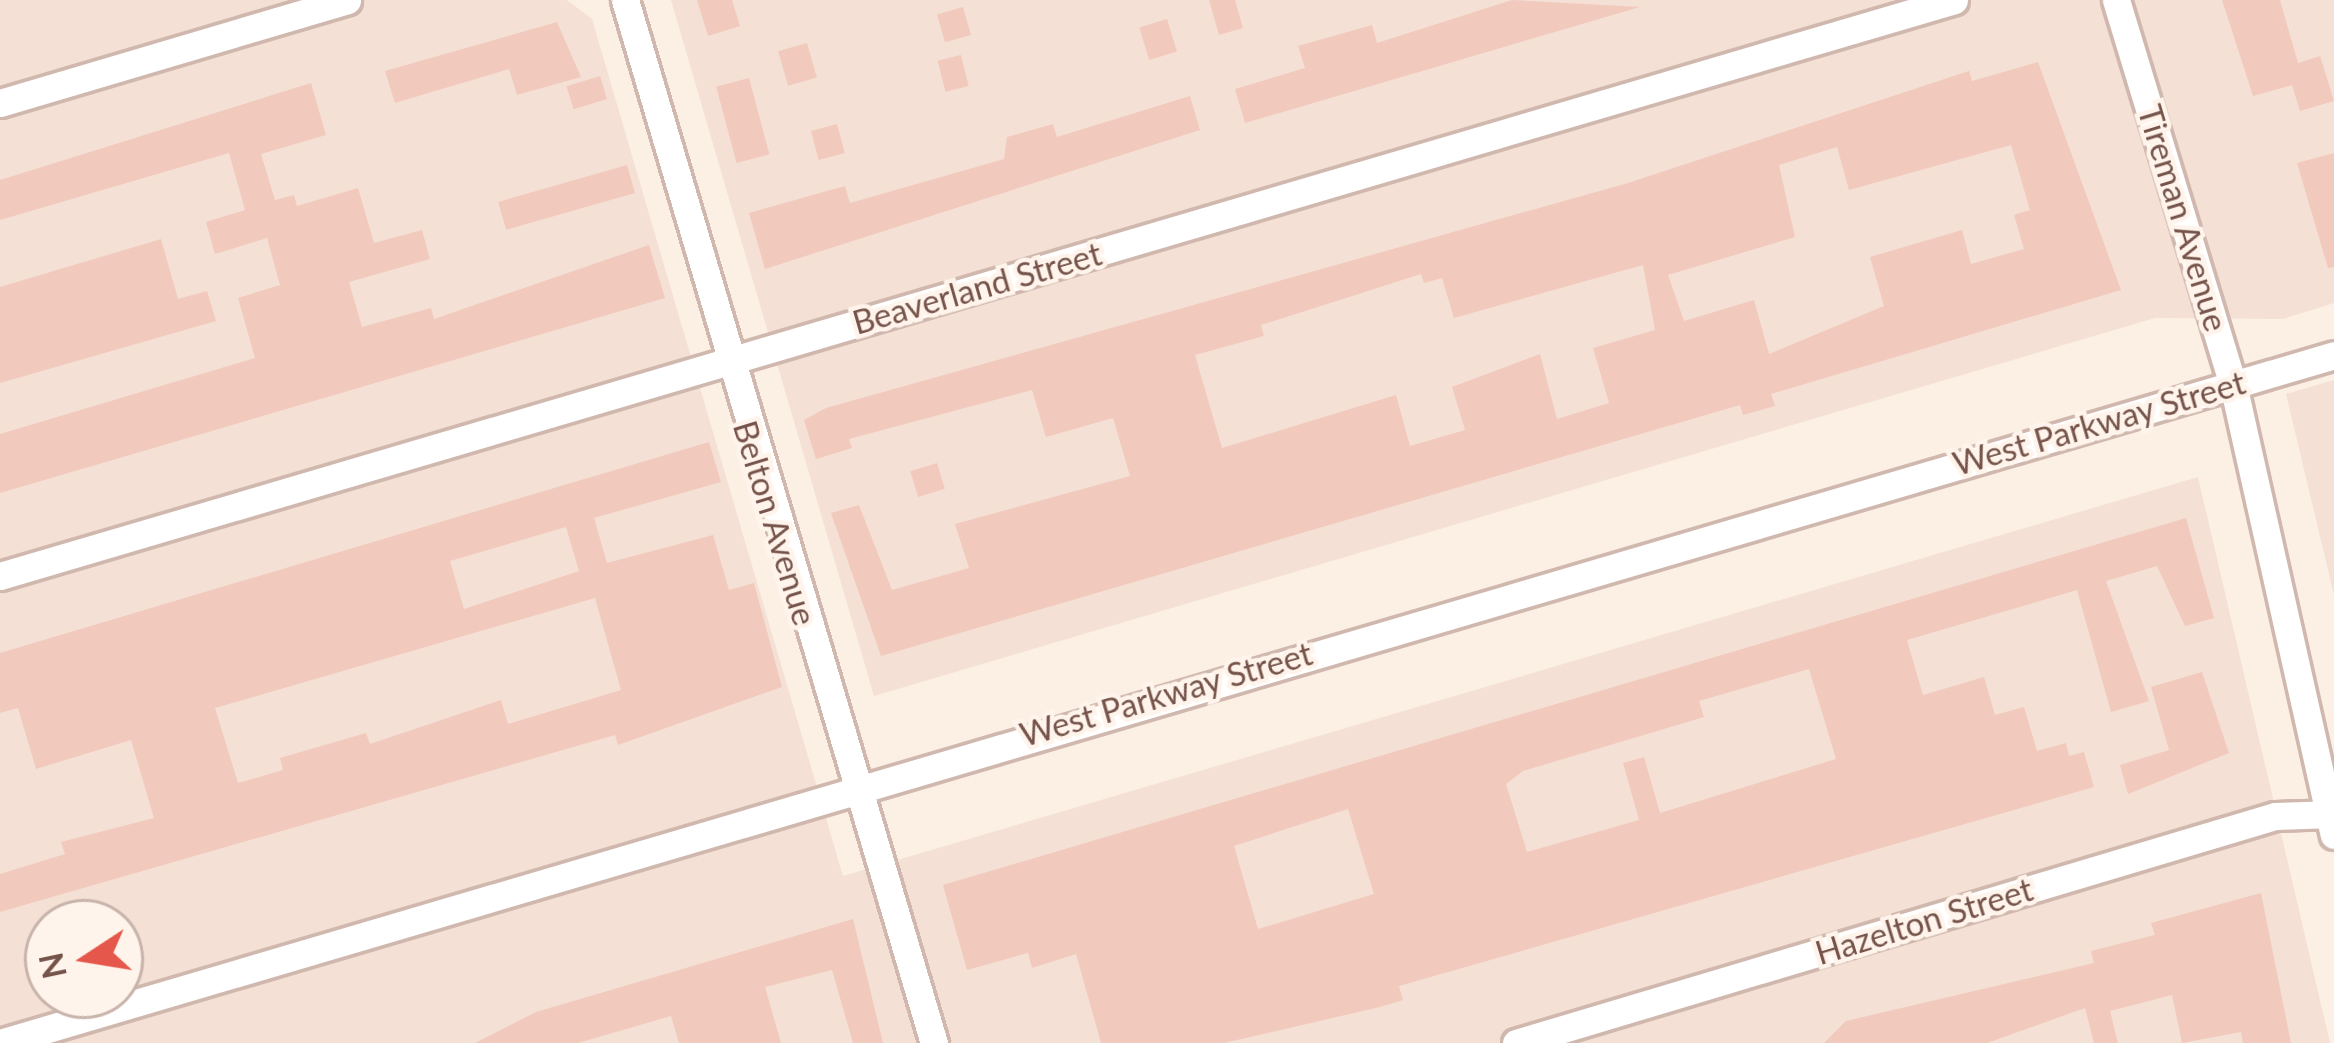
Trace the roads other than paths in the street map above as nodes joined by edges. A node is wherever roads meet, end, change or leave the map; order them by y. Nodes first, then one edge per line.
1 (347, 0) edge
2 (625, 0) edge
3 (1954, 0) edge
4 (2116, 0) edge
5 (0, 103) edge
6 (2334, 355) edge
7 (726, 362) junction
8 (2233, 385) junction
9 (0, 576) edge
10 (853, 784) junction
11 (2332, 821) edge
12 (0, 1043) edge
13 (934, 1043) edge
14 (1516, 1043) edge

1 - 5 street
2 - 7 street, Belton Avenue
3 - 7 street, Beaverland Street
4 - 8 street, Tireman Avenue
6 - 8 street, West Parkway Street
7 - 9 street, Beaverland Street
7 - 10 street, Belton Avenue
8 - 10 street, West Parkway Street
8 - 11 street, Tireman Avenue
10 - 12 street, West Parkway Street
10 - 13 street, Belton Avenue
11 - 14 street, Hazelton Street

